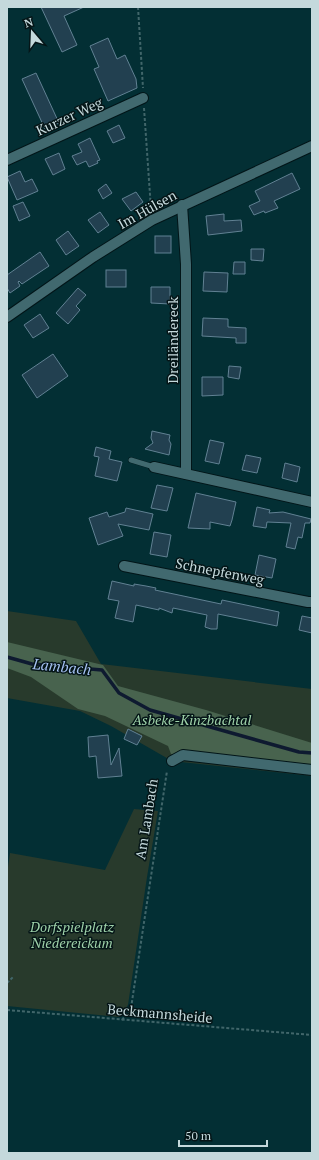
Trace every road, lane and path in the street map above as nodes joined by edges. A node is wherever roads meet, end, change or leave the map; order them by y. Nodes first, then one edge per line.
1 (138, 7) edge
2 (143, 98) junction
3 (312, 146) edge
4 (7, 160) edge
5 (182, 205) junction
6 (152, 220) junction
7 (7, 317) edge
8 (131, 460) dead end
9 (154, 468) joint
10 (186, 474) junction
11 (312, 502) edge
12 (124, 566) dead end
13 (312, 602) edge
14 (172, 761) joint
15 (312, 770) edge
16 (14, 976) dead end
17 (7, 983) edge
18 (7, 1010) edge
19 (122, 1020) junction
20 (312, 1035) edge

1 - 2 path
2 - 4 street, Kurzer Weg
2 - 6 path
3 - 5 street, Im Hülsen
5 - 6 street, Im Hülsen
5 - 10 street, Dreiländereck
6 - 7 street, Im Hülsen
8 - 9 lane
9 - 10 street
10 - 11 street
12 - 13 street, Schnepfenweg
14 - 15 street
14 - 19 path, Am Lambach
16 - 17 path
18 - 19 path, Beckmannsheide
19 - 20 path, Beckmannsheide

